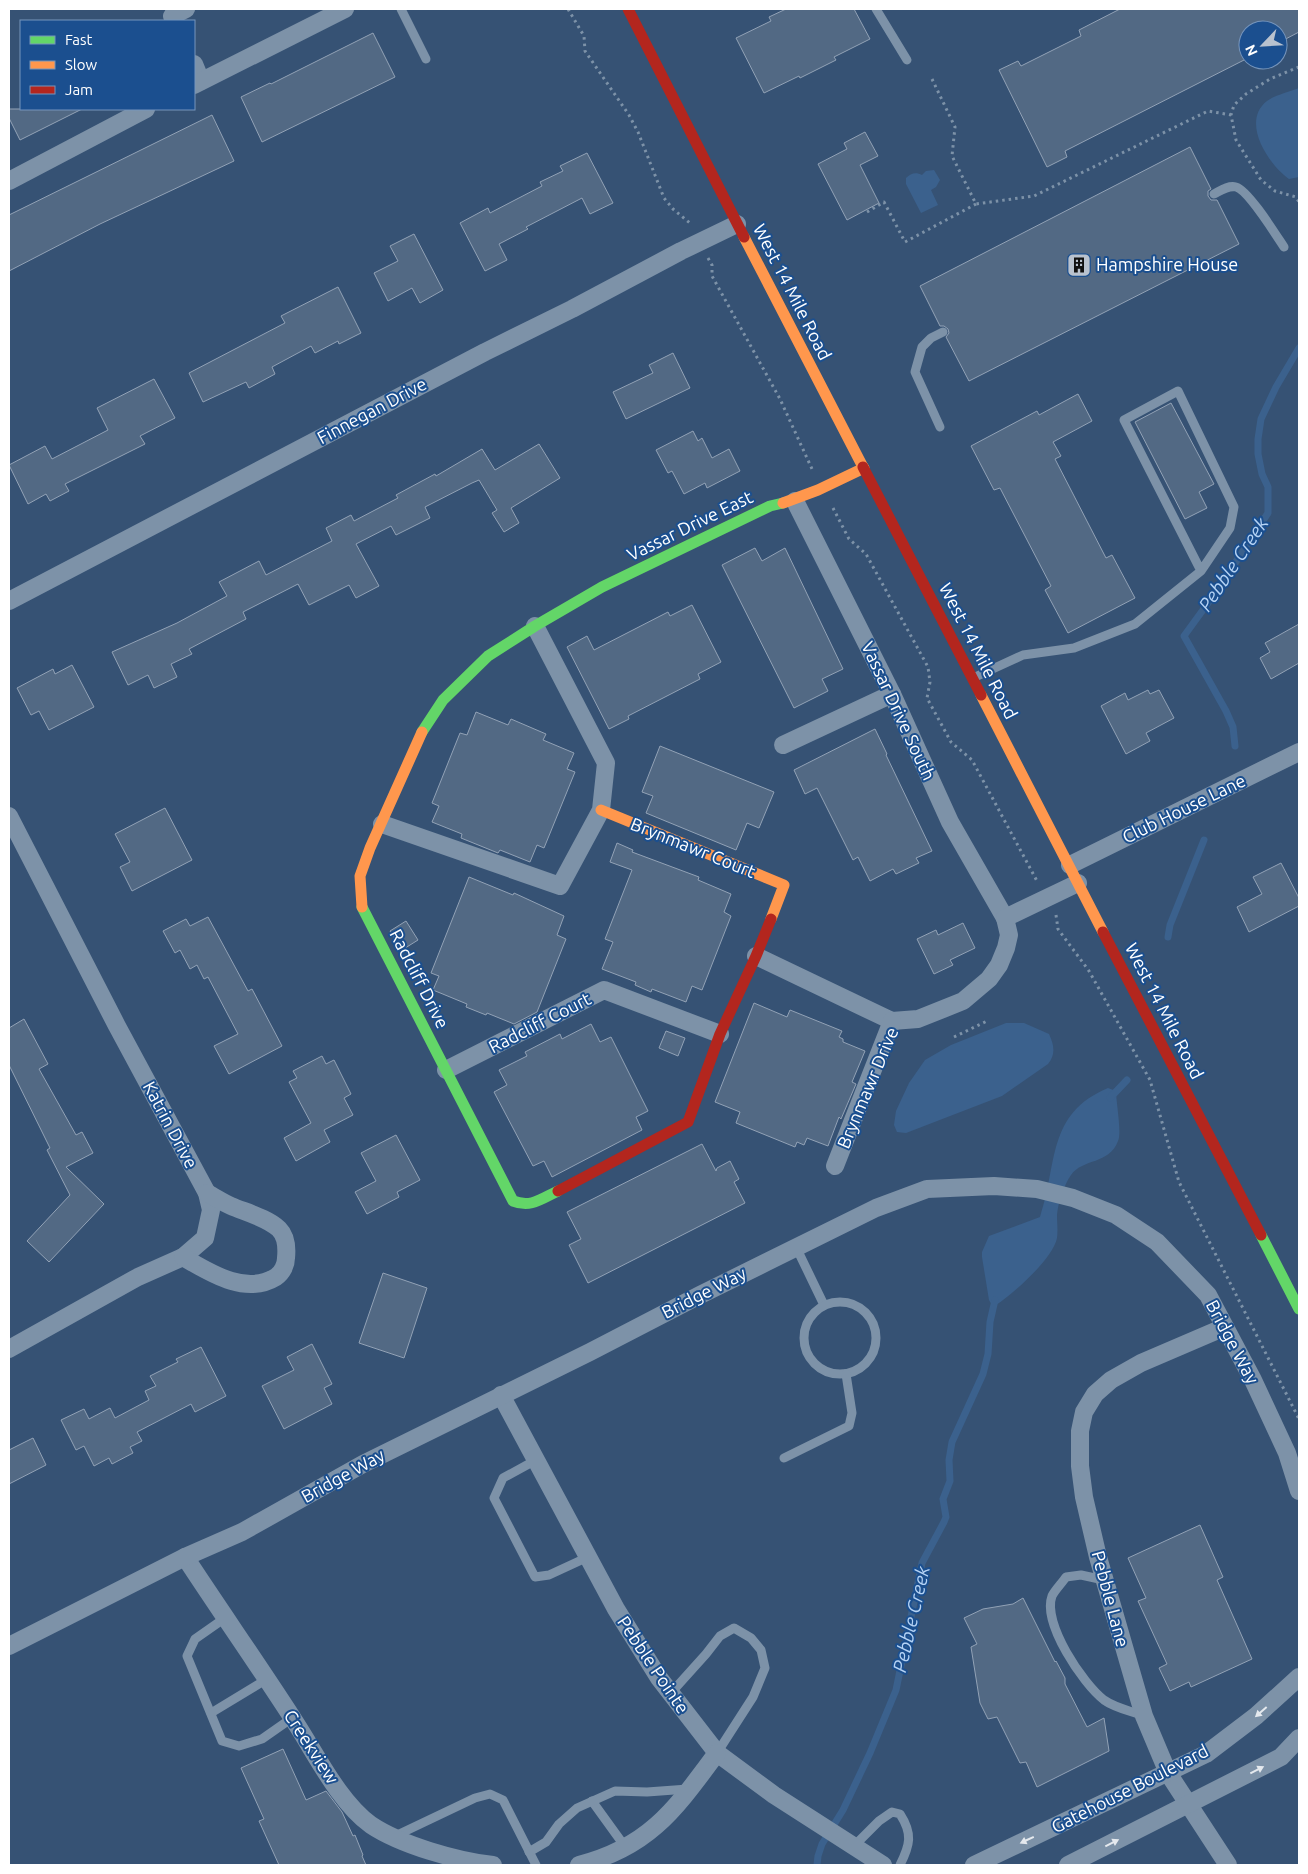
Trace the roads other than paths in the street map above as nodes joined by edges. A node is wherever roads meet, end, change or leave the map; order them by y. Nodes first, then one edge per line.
1 (346, 9) edge
2 (401, 9) edge
3 (628, 9) edge
4 (876, 9) edge
5 (426, 59) dead end
6 (907, 60) dead end
7 (195, 69) edge
8 (198, 83) edge
9 (144, 110) edge
10 (9, 181) edge
11 (1214, 194) dead end
12 (737, 224) junction
13 (1284, 248) dead end
14 (943, 332) dead end
15 (940, 428) dead end
16 (864, 468) junction
17 (795, 500) junction
18 (1200, 571) junction
19 (9, 601) edge
20 (536, 626) junction
21 (973, 678) junction
22 (892, 694) junction
23 (783, 745) dead end
24 (1299, 752) edge
25 (601, 810) junction
26 (9, 816) edge
27 (382, 824) junction
28 (1070, 865) junction
29 (1078, 884) junction
30 (1005, 918) junction
31 (756, 956) junction
32 (892, 1021) junction
33 (720, 1034) junction
34 (446, 1070) junction
35 (835, 1166) dead end
36 (207, 1193) junction
37 (796, 1247) junction
38 (183, 1257) junction
39 (824, 1305) junction
40 (1299, 1309) edge
41 (1225, 1327) junction
42 (9, 1349) edge
43 (846, 1374) junction
44 (501, 1395) junction
45 (784, 1458) dead end
46 (536, 1460) junction
47 (1299, 1491) edge
48 (185, 1557) junction
49 (588, 1557) junction
50 (1104, 1580) junction
51 (225, 1618) junction
52 (9, 1646) edge
53 (1299, 1676) edge
54 (267, 1679) junction
55 (670, 1694) junction
56 (211, 1713) junction
57 (1144, 1716) junction
58 (292, 1718) junction
59 (1299, 1738) edge
60 (717, 1753) junction
61 (1168, 1773) junction
62 (690, 1789) junction
63 (592, 1801) junction
64 (1189, 1805) junction
65 (393, 1837) junction
66 (853, 1847) junction
67 (626, 1848) junction
68 (529, 1852) junction
69 (493, 1865) edge
70 (536, 1865) edge
71 (579, 1865) edge
72 (883, 1865) edge
73 (900, 1865) edge
74 (974, 1865) edge
75 (1068, 1865) edge
76 (1228, 1865) edge

1 - 8 street
2 - 5 lane
3 - 12 street, West 14 Mile Road
4 - 6 lane
7 - 8 street
9 - 10 street
11 - 13 lane
12 - 16 street, West 14 Mile Road
12 - 19 street, Finnegan Drive
14 - 15 lane
16 - 17 street, Vassar Drive East
16 - 21 street, West 14 Mile Road
17 - 20 street, Vassar Drive East
17 - 22 street, Vassar Drive South
18 - 18 lane
18 - 21 lane
20 - 25 street
20 - 27 street, Radcliff Drive
21 - 28 street, West 14 Mile Road
22 - 23 street
22 - 30 street, Vassar Drive South
24 - 28 street, Club House Lane
25 - 27 street
25 - 31 street, Brynmawr Court
26 - 36 street, Katrin Drive
27 - 34 street, Radcliff Drive
28 - 29 street, West 14 Mile Road
29 - 30 street
29 - 40 street, West 14 Mile Road
30 - 32 street, Brynmawr Drive
31 - 32 street
31 - 33 street
32 - 35 street, Brynmawr Drive
33 - 34 street, Radcliff Court
33 - 34 street, Radcliff Drive
36 - 38 street, Katrin Drive
36 - 38 street
37 - 39 lane
37 - 41 street, Bridge Way
37 - 44 street, Bridge Way
38 - 42 street, Katrin Drive
39 - 43 lane
39 - 43 lane
41 - 47 street, Bridge Way
41 - 50 street, Pebble Lane
43 - 45 lane
44 - 46 street, Pebble Pointe
44 - 48 street, Bridge Way
46 - 49 street, Pebble Pointe
46 - 49 lane
48 - 51 street, Creekview
48 - 52 street, Bridge Way
49 - 55 street, Pebble Pointe
50 - 57 street, Pebble Lane
50 - 57 lane
51 - 54 street, Creekview
51 - 56 lane
53 -> 61 street, Gatehouse Boulevard
54 - 56 lane
54 - 58 street, Creekview
55 - 60 street, Pebble Pointe
55 - 60 lane
56 - 58 lane
57 - 61 street, Pebble Lane
58 - 65 street, Creekview
64 -> 59 street
60 - 62 street
60 - 66 street, Pebble Pointe
61 - 64 street, Pebble Lane
61 -> 74 street, Gatehouse Boulevard
62 - 63 lane
62 - 67 street
63 - 67 lane
63 - 68 lane
75 -> 64 street
64 - 76 street, Pebble Lane
65 - 68 lane
65 - 69 street, Creekview
66 - 72 street, Pebble Pointe
66 - 73 lane
67 - 71 street
68 - 70 lane

